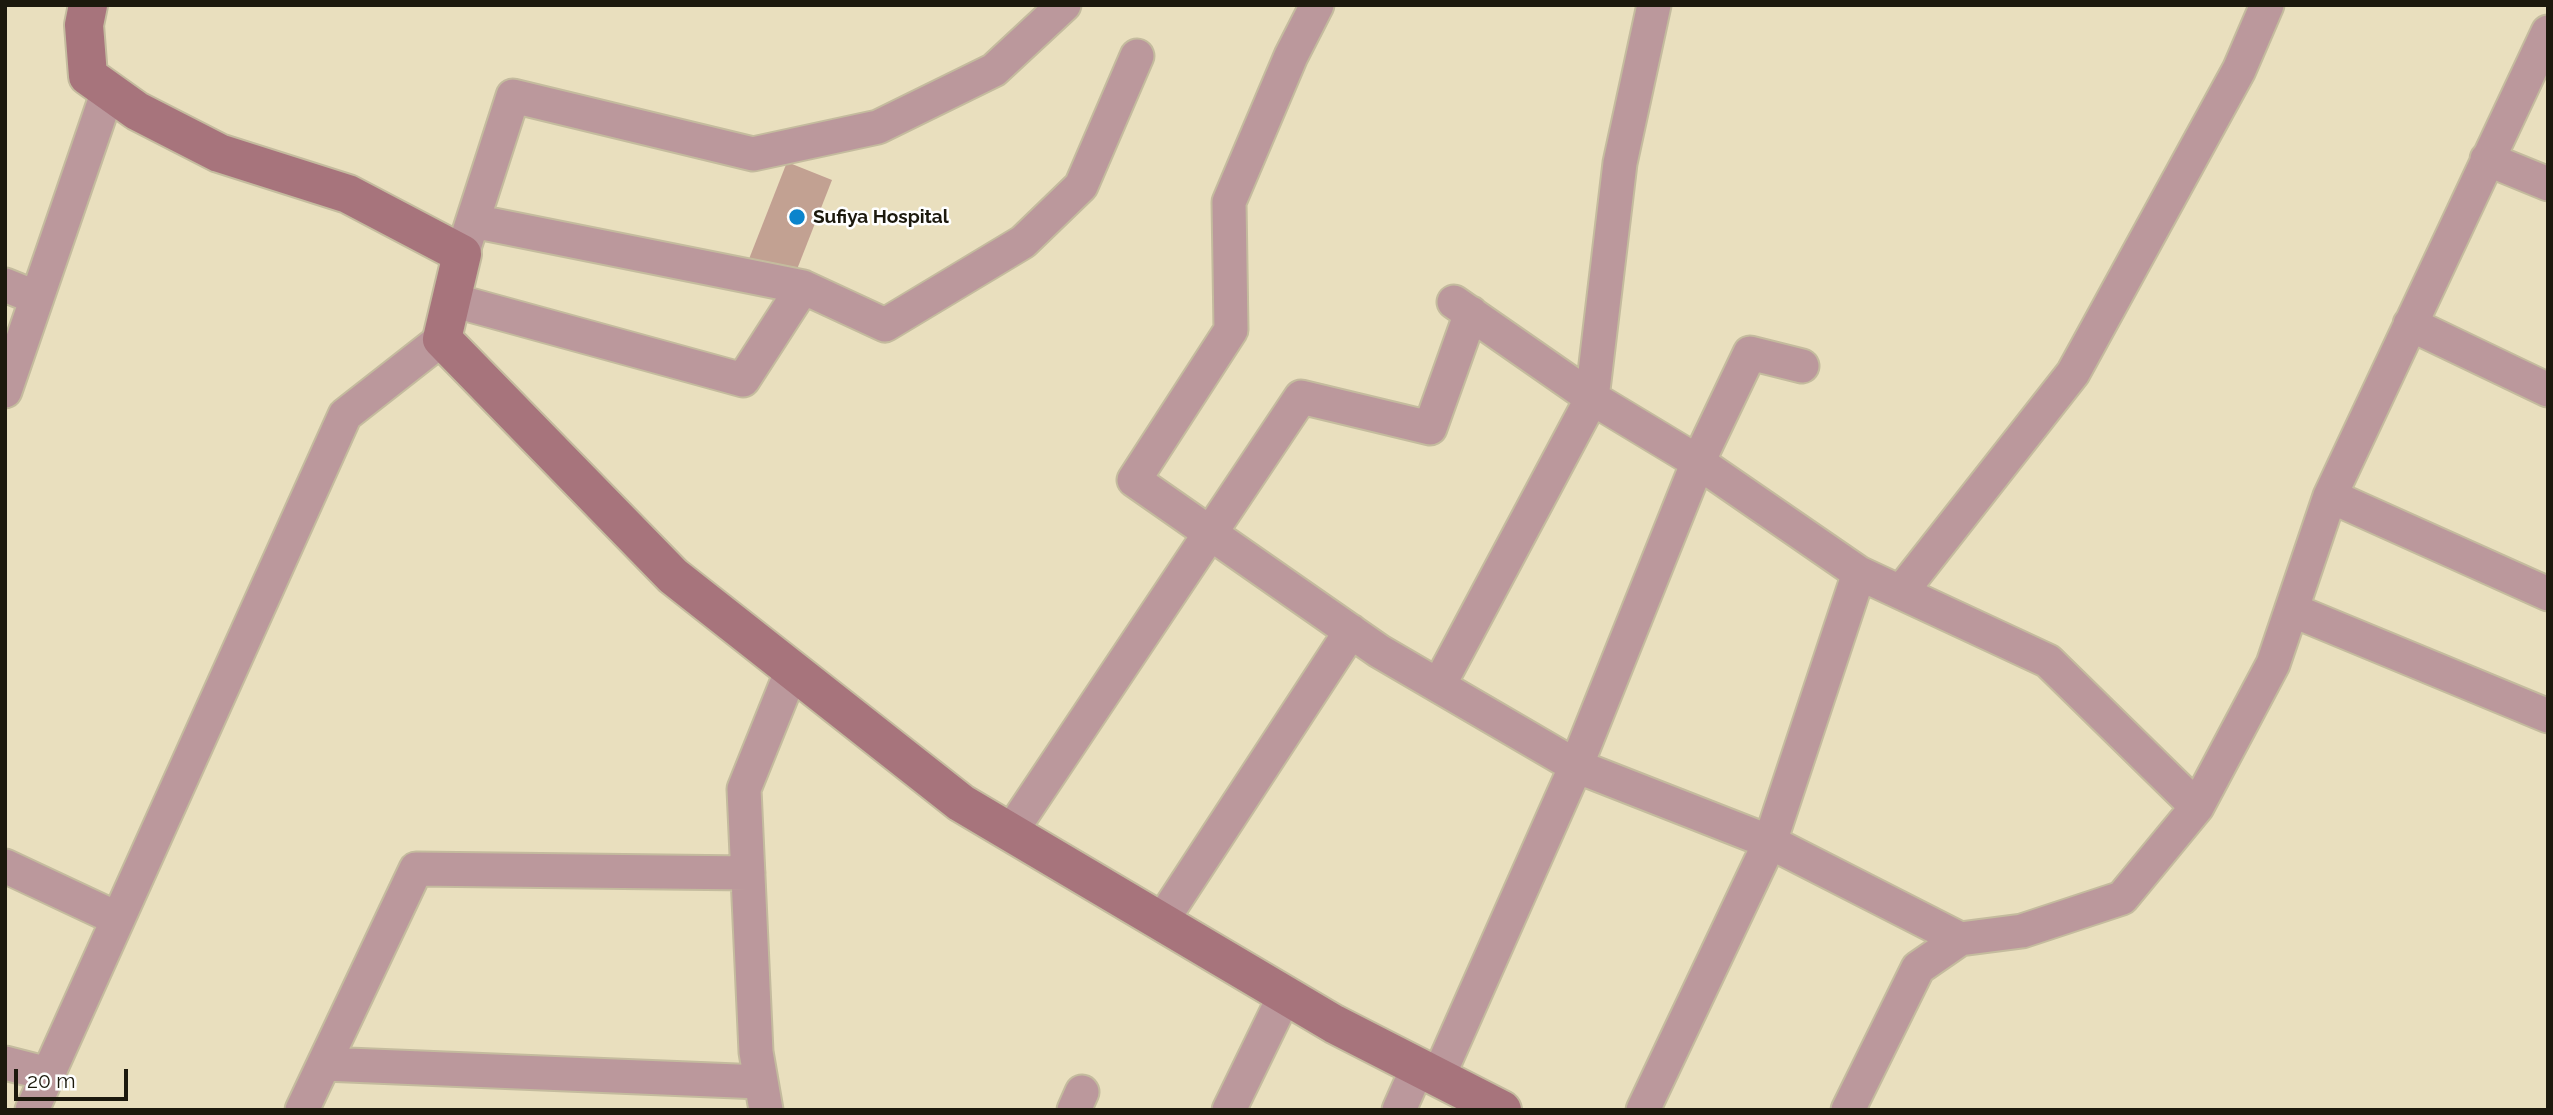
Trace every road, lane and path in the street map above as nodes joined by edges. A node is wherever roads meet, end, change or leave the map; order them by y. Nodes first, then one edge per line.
1 (88, 5) edge
2 (1064, 5) edge
3 (1317, 5) edge
4 (1654, 5) edge
5 (2267, 5) edge
6 (2548, 32) edge
7 (1138, 56) dead end
8 (108, 91) junction
9 (2487, 159) junction
10 (2548, 184) edge
11 (468, 237) junction
12 (5, 285) edge
13 (803, 287) junction
14 (37, 298) junction
15 (452, 300) junction
16 (2410, 324) junction
17 (442, 339) junction
18 (1802, 366) dead end
19 (2548, 390) edge
20 (5, 391) edge
21 (1592, 398) junction
22 (1698, 462) junction
23 (2330, 496) junction
24 (1211, 533) junction
25 (1859, 573) junction
26 (1901, 592) junction
27 (2548, 594) edge
28 (2292, 610) junction
29 (1351, 631) junction
30 (792, 670) junction
31 (1439, 685) junction
32 (2548, 716) edge
33 (1576, 766) junction
34 (2197, 807) junction
35 (1010, 832) junction
36 (1770, 842) junction
37 (5, 866) edge
38 (748, 873) junction
39 (118, 919) junction
40 (1161, 922) junction
41 (1960, 939) junction
42 (1286, 995) junction
43 (5, 1063) edge
44 (324, 1064) junction
45 (1428, 1072) junction
46 (48, 1074) junction
47 (764, 1096) edge
48 (32, 1110) edge
49 (302, 1110) edge
50 (1229, 1110) edge
51 (1399, 1110) edge
52 (1502, 1110) edge
53 (1643, 1110) edge
54 (1848, 1110) edge

1 - 8 street
2 - 11 street
3 - 24 street
4 - 21 street
5 - 26 street
6 - 9 street
7 - 13 street
8 - 11 street
8 - 14 street
9 - 10 street
9 - 16 street
11 - 13 street
11 - 15 street
12 - 14 street
13 - 15 street
14 - 20 street
15 - 17 street
16 - 19 street
16 - 23 street
17 - 30 street
17 - 39 street
18 - 22 street
21 - 22 street
21 - 24 street
21 - 31 street
22 - 25 street
22 - 33 street
23 - 27 street
23 - 28 street
24 - 29 street
24 - 35 street
25 - 26 street
25 - 36 street
26 - 34 street
28 - 32 street
28 - 34 street
29 - 31 street
29 - 40 street
30 - 35 street
30 - 38 street
31 - 33 street
33 - 36 street
33 - 45 street
34 - 41 street
35 - 40 street
36 - 41 street
36 - 53 street
37 - 39 street
38 - 44 street
38 - 47 street
39 - 46 street
40 - 42 street
41 - 54 street
42 - 45 street
42 - 50 street
43 - 46 street
44 - 47 street
44 - 49 street
45 - 51 street
45 - 52 street
46 - 48 street

